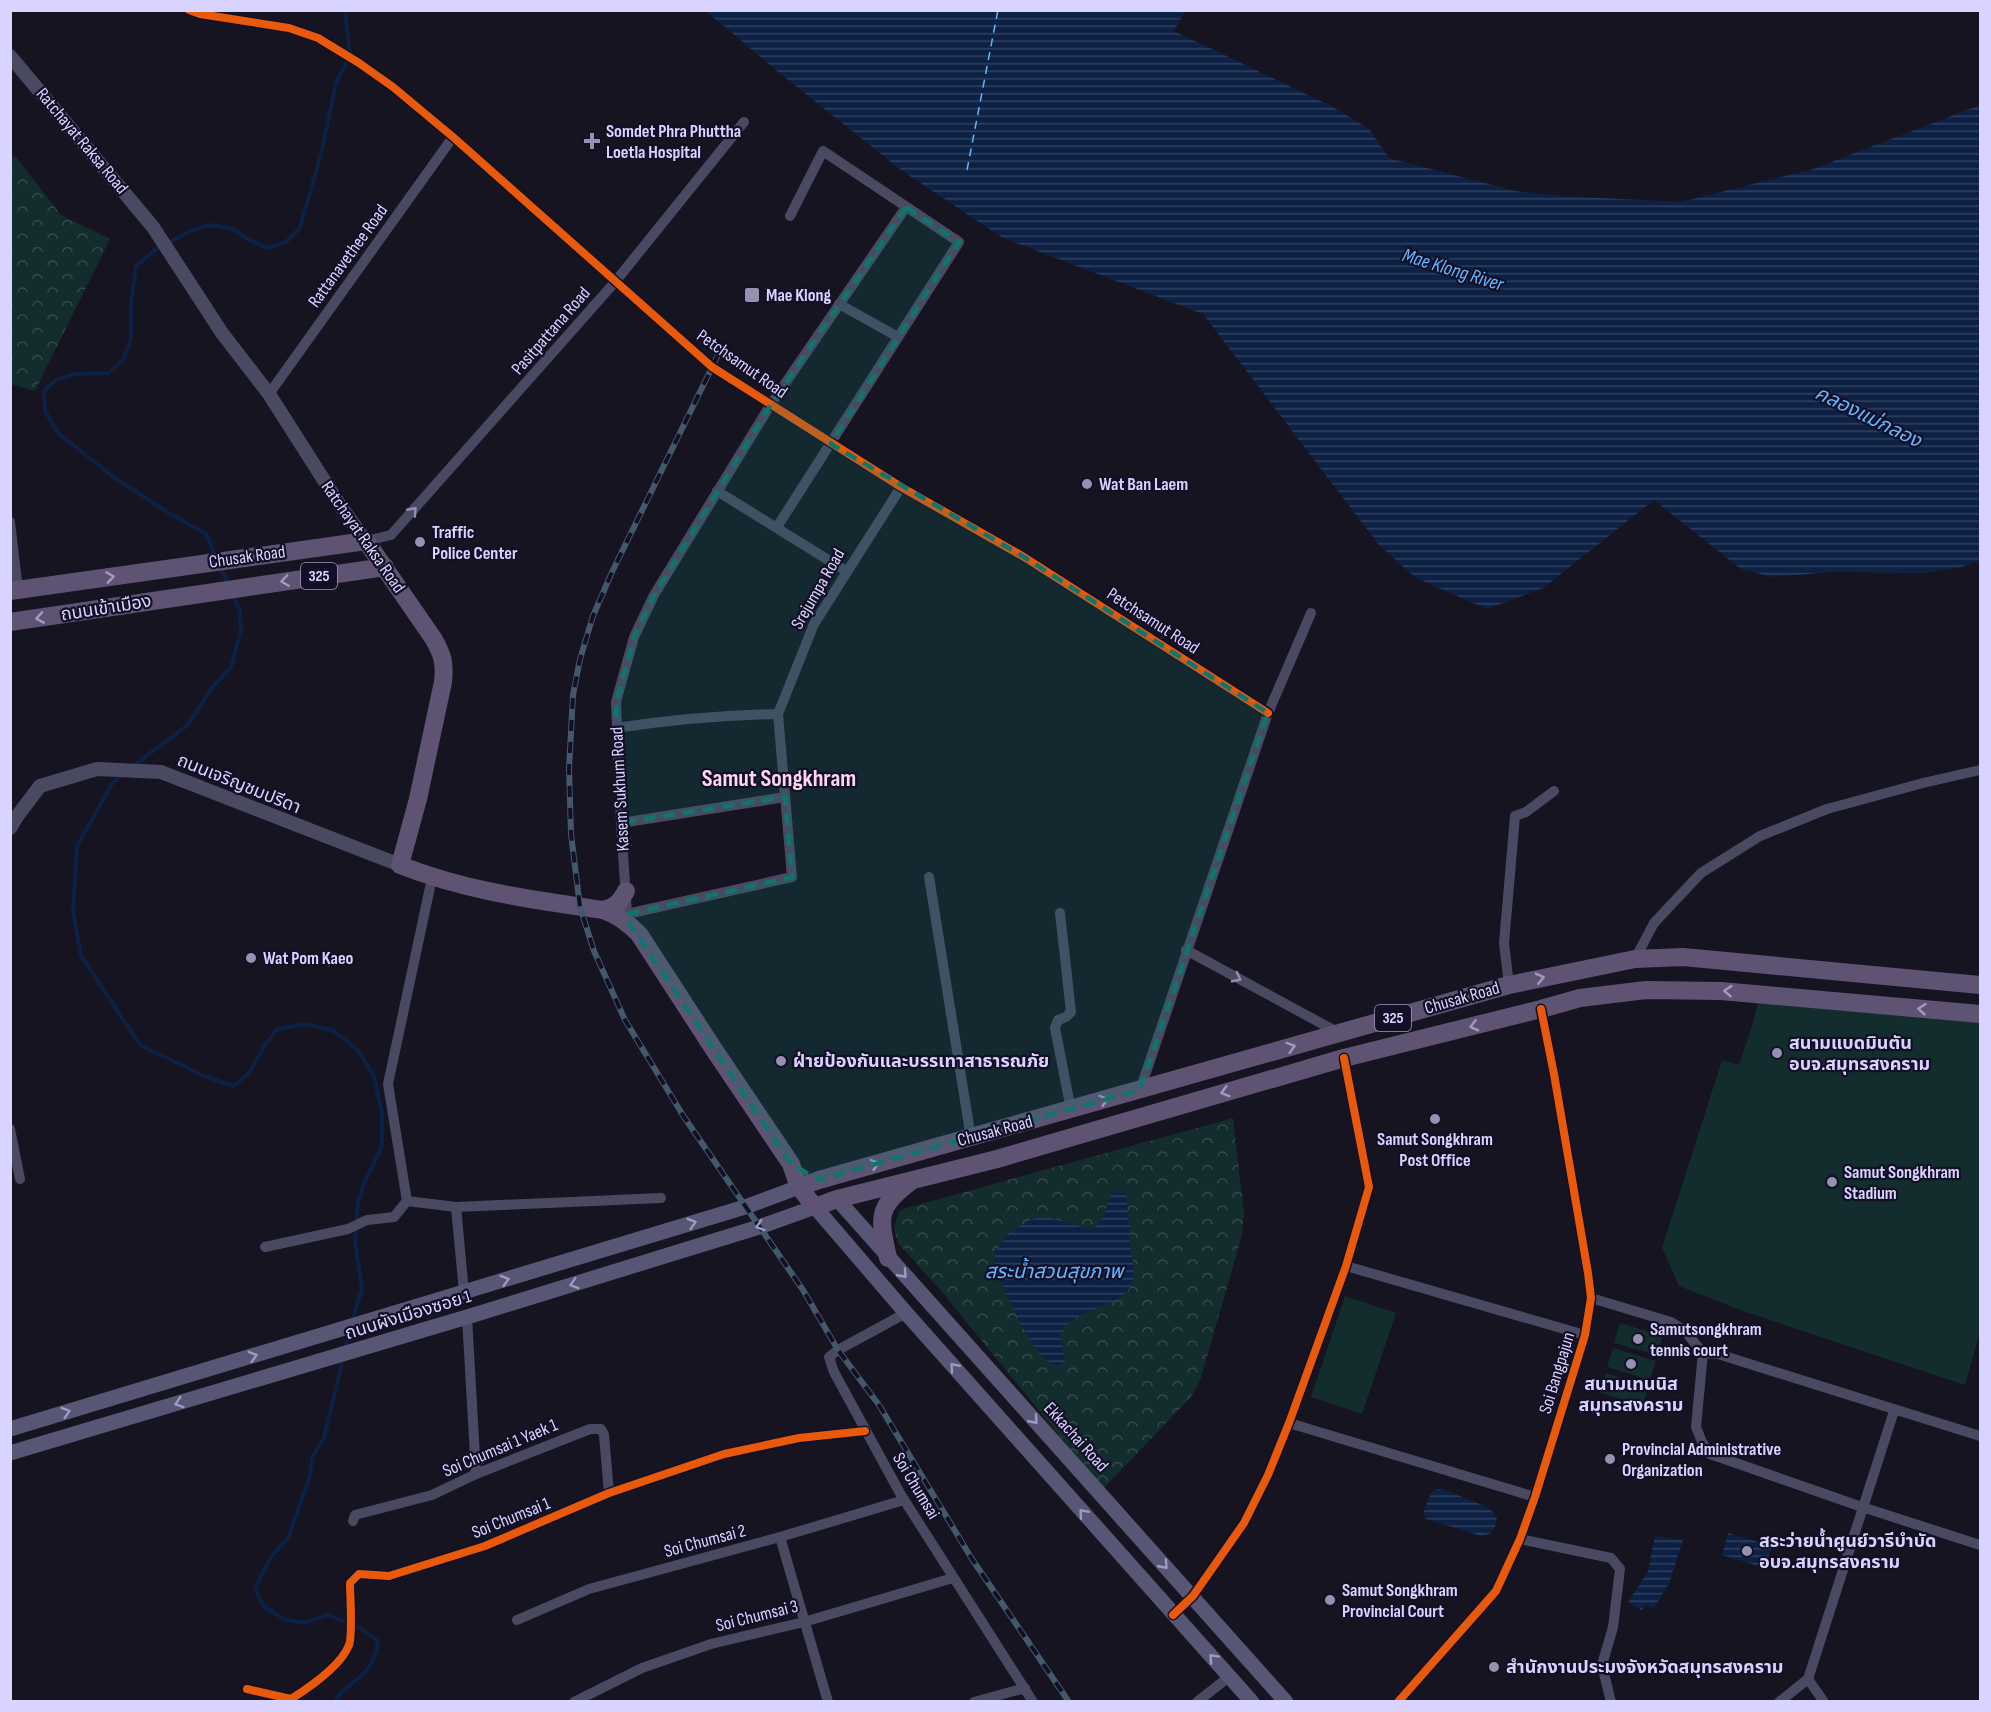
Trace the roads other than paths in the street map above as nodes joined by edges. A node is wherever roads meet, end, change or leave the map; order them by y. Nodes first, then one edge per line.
1 (189, 10) edge
2 (10, 56) edge
3 (744, 122) dead end
4 (453, 137) junction
5 (906, 207) junction
6 (789, 216) dead end
7 (615, 282) junction
8 (839, 304) junction
9 (898, 338) junction
10 (269, 394) junction
11 (771, 404) junction
12 (831, 444) junction
13 (901, 487) junction
14 (717, 491) junction
15 (10, 522) edge
16 (777, 527) junction
17 (11, 535) edge
18 (366, 541) junction
19 (200, 564) joint
20 (385, 567) junction
21 (846, 571) junction
22 (14, 590) edge
23 (202, 593) joint
24 (1311, 613) dead end
25 (10, 622) edge
26 (1269, 713) junction
27 (778, 714) junction
28 (616, 728) junction
29 (1980, 770) edge
30 (1554, 791) dead end
31 (785, 797) junction
32 (621, 823) junction
33 (10, 828) edge
34 (400, 865) junction
35 (929, 877) dead end
36 (432, 878) junction
37 (626, 891) junction
38 (603, 910) junction
39 (1060, 913) dead end
40 (629, 919) junction
41 (1186, 950) junction
42 (1635, 959) junction
43 (1980, 984) edge
44 (1509, 985) junction
45 (1541, 1010) junction
46 (1980, 1014) edge
47 (1339, 1033) junction
48 (1344, 1058) junction
49 (1140, 1090) junction
50 (1071, 1110) junction
51 (10, 1129) edge
52 (991, 1132) junction
53 (971, 1138) junction
54 (997, 1159) junction
55 (791, 1164) junction
56 (20, 1179) dead end
57 (819, 1180) junction
58 (913, 1180) junction
59 (799, 1187) junction
60 (661, 1198) dead end
61 (837, 1199) junction
62 (407, 1202) junction
63 (456, 1207) junction
64 (815, 1207) junction
65 (716, 1216) junction
66 (722, 1238) junction
67 (265, 1248) dead end
68 (888, 1258) junction
69 (1346, 1266) junction
70 (464, 1292) junction
71 (1591, 1298) junction
72 (906, 1313) junction
73 (467, 1317) junction
74 (1585, 1335) junction
75 (1702, 1353) junction
76 (1894, 1411) junction
77 (1289, 1423) junction
78 (10, 1430) edge
79 (865, 1431) junction
80 (1980, 1436) edge
81 (10, 1453) edge
82 (476, 1474) junction
83 (609, 1493) junction
84 (1535, 1497) junction
85 (904, 1500) junction
86 (1862, 1507) junction
87 (353, 1521) dead end
88 (780, 1537) junction
89 (1520, 1539) junction
90 (1980, 1545) edge
91 (953, 1578) junction
92 (1192, 1596) junction
93 (1173, 1615) junction
94 (516, 1620) dead end
95 (804, 1622) junction
96 (1230, 1676) junction
97 (1808, 1679) junction
98 (1025, 1688) junction
99 (247, 1689) dead end
100 (574, 1701) edge
101 (828, 1701) edge
102 (974, 1701) edge
103 (1033, 1701) edge
104 (1197, 1701) edge
105 (1252, 1701) edge
106 (1286, 1701) edge
107 (1398, 1701) edge
108 (1611, 1701) edge
109 (1779, 1701) edge
110 (1824, 1701) edge

1 - 4 street, Petchsamut Road
2 - 10 street, Ratchayat Raksa Road
3 - 7 street, Pasitpattana Road
4 - 7 street, Petchsamut Road
4 - 10 street, Rattanavethee Road
5 - 6 street
5 - 8 street, Kasem Sukhum Road
5 - 9 street
7 - 11 street, Petchsamut Road
18 -> 7 street, Pasitpattana Road
8 - 9 street
8 - 11 street, Kasem Sukhum Road
9 - 12 street
10 - 18 street, Ratchayat Raksa Road
11 - 12 street, Petchsamut Road
11 - 14 street, Kasem Sukhum Road
12 - 13 street, Petchsamut Road
12 - 16 street
13 - 21 street, Srejumpa Road
13 - 26 street, Petchsamut Road
14 - 16 street
14 - 28 street, Kasem Sukhum Road
15 - 17 street
16 - 21 street
17 - 22 street
18 - 19 main road, Chusak Road / 325
18 - 20 main road, Ratchayat Raksa Road
22 -> 19 main road, ถนนเข้าเมือง
20 -> 23 main road, Chusak Road / 325
20 - 34 main road, Ratchayat Raksa Road
21 - 27 street, Srejumpa Road
23 -> 25 main road, ถนนเข้าเมือง
24 - 26 street
26 - 41 street
27 - 28 street
27 - 31 street, Srejumpa Road
28 - 32 street, Kasem Sukhum Road
29 - 42 street
30 - 44 street
31 - 32 street
31 - 40 street, Srejumpa Road
32 - 37 street, Kasem Sukhum Road
33 - 34 street, ถนนเจริญชมปรีดา
34 - 36 main road
35 - 53 street
36 - 38 main road
36 - 62 street
37 - 38 main road
37 - 40 street, Kasem Sukhum Road
38 - 40 main road
39 - 50 street
40 - 55 main road
41 -> 47 street
41 - 49 street
42 - 43 main road, Chusak Road / 325
44 -> 42 main road, Chusak Road / 325
44 - 47 main road, Chusak Road / 325
46 -> 45 main road, Chusak Road / 325
45 -> 48 main road, Chusak Road / 325
45 - 71 street, Soi Bangpajun
49 -> 47 main road, Chusak Road / 325
48 -> 54 main road, Chusak Road / 325
48 - 69 street
50 -> 49 main road, Chusak Road / 325
50 - 52 main road, Chusak Road / 325
51 - 56 street
52 - 53 main road, Chusak Road / 325
52 - 54 main road
57 -> 53 main road, Chusak Road / 325
54 - 58 main road, Chusak Road / 325
55 - 57 main road
55 - 59 main road
57 - 59 main road, Chusak Road
57 - 61 main road
58 - 61 main road, Chusak Road / 325
58 - 68 main road
59 - 64 main road
59 - 65 main road, ถนนผังเมืองซอย 1
60 - 63 street
61 - 64 main road, Chusak Road
61 - 68 main road, Ekkachai Road
62 - 63 street
62 - 67 street
63 - 70 street
64 -> 66 main road, ถนนผังเมืองซอย 1
64 - 72 main road
65 - 66 main road
70 -> 65 main road, ถนนผังเมืองซอย 1
66 -> 73 main road, ถนนผังเมืองซอย 1
68 -> 92 main road, Ekkachai Road
69 - 74 street
69 - 77 street
78 -> 70 main road, ถนนผังเมืองซอย 1
71 - 74 street, Soi Bangpajun
71 - 75 street
72 - 79 street, Soi Chumsai
93 -> 72 main road
73 -> 81 main road, ถนนผังเมืองซอย 1
73 - 82 street
74 - 84 street, Soi Bangpajun
75 - 76 street
75 - 86 street
76 - 80 street
76 - 86 street
77 - 84 street
77 - 92 street
79 - 83 street, Soi Chumsai 1
79 - 85 street, Soi Chumsai
82 - 83 street, Soi Chumsai 1 Yaek 1
82 - 87 street, Soi Chumsai 1 Yaek 1
83 - 99 street, Soi Chumsai 1
84 - 89 street, Soi Bangpajun
85 - 88 street, Soi Chumsai 2
85 - 91 street, Soi Chumsai
86 - 90 street
86 - 97 street
88 - 94 street, Soi Chumsai 2
88 - 95 street
89 - 107 street, Soi Bangpajun
89 - 108 street
91 - 95 street, Soi Chumsai 3
91 - 98 street, Soi Chumsai
92 - 93 street
92 - 106 main road, Ekkachai Road
96 -> 93 main road
95 - 100 street, Soi Chumsai 3
95 - 101 street
96 - 104 street
96 - 105 main road
97 - 109 street
97 - 110 street
98 - 102 street
98 - 103 street, Soi Chumsai

